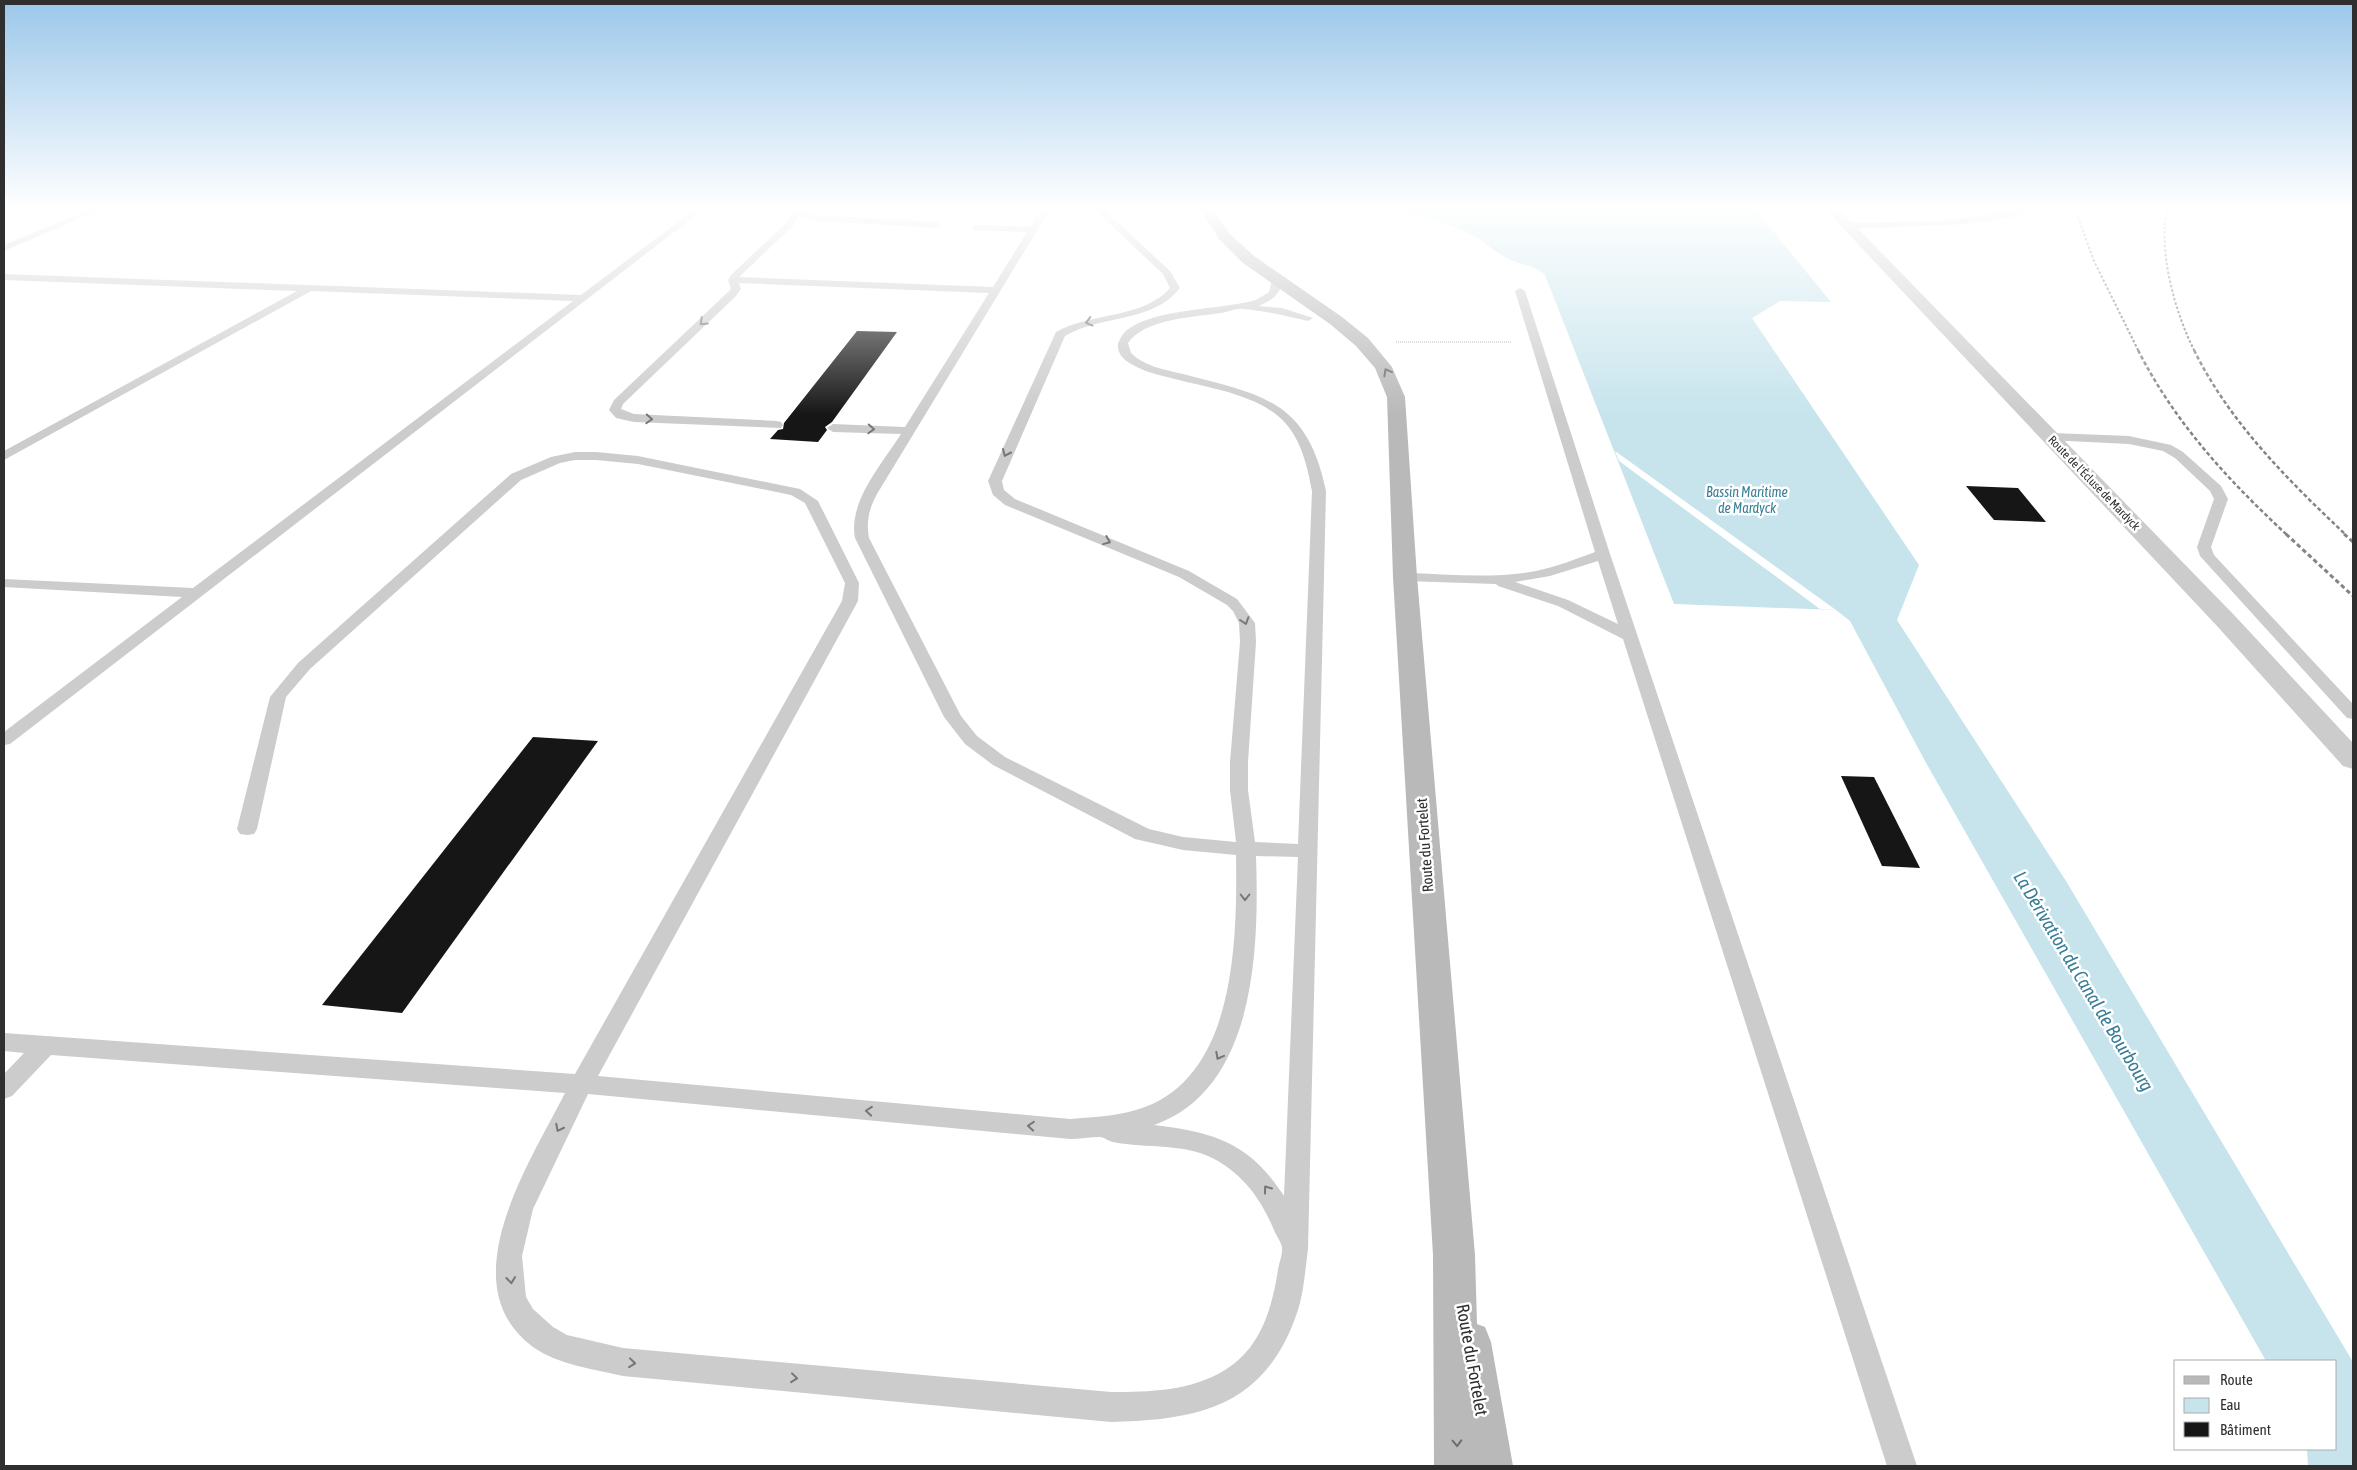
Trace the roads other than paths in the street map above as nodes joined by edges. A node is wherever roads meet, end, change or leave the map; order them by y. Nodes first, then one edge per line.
1 (21, 278) edge
2 (610, 278) edge
3 (1002, 278) edge
4 (1169, 278) edge
5 (1263, 278) edge
6 (1267, 278) edge
7 (1898, 278) edge
8 (733, 280) joint
9 (1276, 286) junction
10 (309, 288) junction
11 (994, 290) junction
12 (1520, 291) dead end
13 (583, 298) junction
14 (1236, 308) junction
15 (1308, 318) junction
16 (777, 425) dead end
17 (833, 428) dead end
18 (908, 431) junction
19 (1397, 436) junction
20 (2051, 438) junction
21 (4, 456) edge
22 (1602, 554) junction
23 (1405, 577) junction
24 (1491, 580) junction
25 (4, 583) edge
26 (195, 593) junction
27 (1630, 636) junction
28 (2353, 714) edge
29 (4, 740) edge
30 (2353, 760) edge
31 (248, 829) dead end
32 (1246, 848) junction
33 (1308, 851) junction
34 (4, 1042) edge
35 (46, 1045) junction
36 (581, 1084) junction
37 (4, 1089) edge
38 (1070, 1129) junction
39 (1295, 1249) junction
40 (1454, 1255) junction
41 (1458, 1466) edge
42 (1489, 1466) edge
43 (1902, 1466) edge

1 - 10 lane
2 - 13 lane
3 - 11 lane
4 -> 32 lane
5 - 9 main road, Route du Fortelet
6 - 9 main road, Route du Fortelet
7 - 20 street, Route de l'Écluse de Mardyck
8 - 11 lane
8 -> 16 lane
9 - 14 lane
9 - 15 main road, Route du Fortelet
19 -> 9 main road, Route du Fortelet
10 - 13 lane
10 - 21 lane
11 - 18 lane
12 - 22 lane
13 - 26 lane
14 - 15 lane
14 - 33 lane
15 - 19 main road, Route du Fortelet
17 -> 18 lane
18 - 32 lane
19 - 23 main road, Route du Fortelet
20 - 28 lane
20 - 30 street, Route de l'Écluse de Mardyck
22 - 24 lane
22 - 27 lane
23 - 24 lane
23 - 40 main road, Route du Fortelet
24 - 27 lane
25 - 26 lane
26 - 29 lane
27 - 43 lane
31 - 36 lane
32 - 33 lane
32 -> 38 lane
33 - 39 lane
34 - 35 lane
35 - 36 lane
35 - 37 lane
38 -> 36 lane
36 -> 39 lane
39 -> 38 lane
40 -> 41 main road, Route du Fortelet
40 - 42 main road, Route du Fortelet

